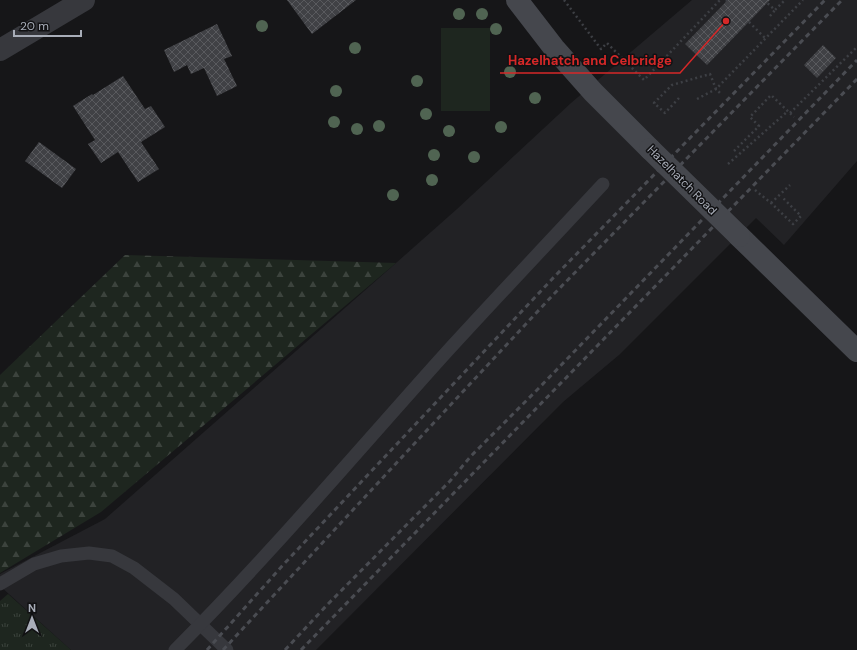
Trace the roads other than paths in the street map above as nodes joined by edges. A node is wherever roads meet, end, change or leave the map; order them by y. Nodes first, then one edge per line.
1 (84, 0) edge
2 (517, 0) edge
3 (0, 50) edge
4 (603, 184) dead end
5 (857, 351) edge
6 (0, 584) edge
7 (200, 624) junction
8 (175, 650) edge
9 (227, 650) edge

1 - 3 street
2 - 5 main road, Hazelhatch Road, bridge
4 - 7 lane
6 - 7 lane
7 - 8 lane
7 - 9 lane

